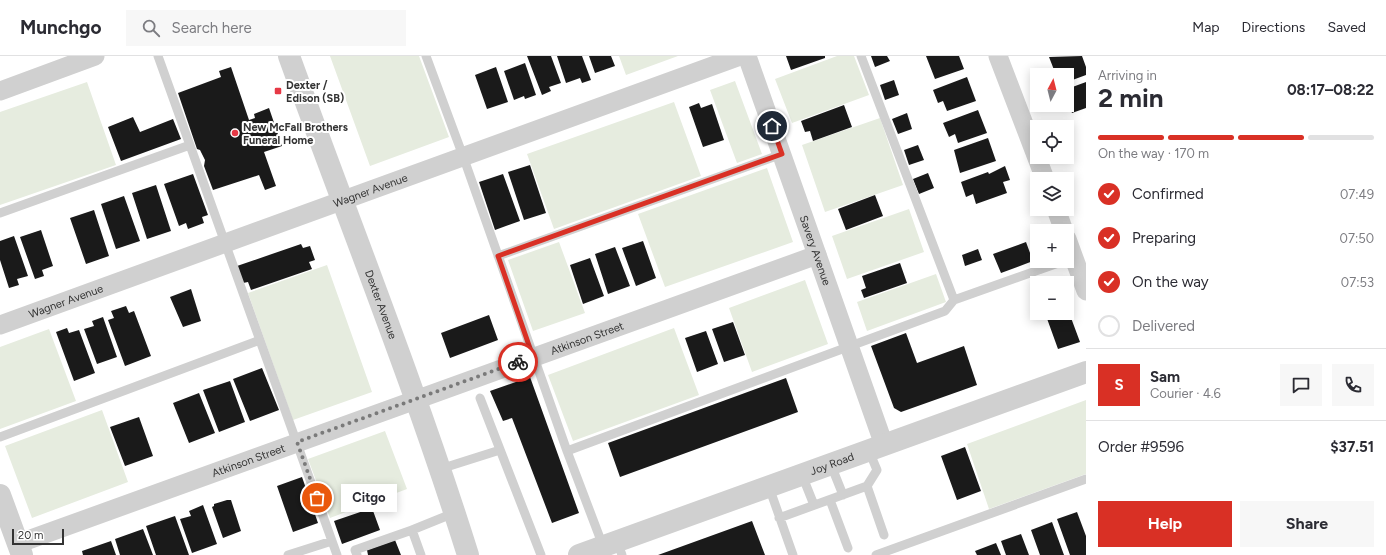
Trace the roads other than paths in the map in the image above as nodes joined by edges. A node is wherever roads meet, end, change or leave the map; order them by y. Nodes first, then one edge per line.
1 (95, 56) edge
2 (158, 56) edge
3 (289, 56) edge
4 (426, 56) edge
5 (740, 56) edge
6 (747, 56) edge
7 (862, 56) edge
8 (998, 56) edge
9 (0, 90) edge
10 (190, 145) junction
11 (782, 154) junction
12 (463, 156) junction
13 (1042, 172) edge
14 (341, 201) junction
15 (0, 213) edge
16 (225, 243) junction
17 (817, 255) junction
18 (498, 256) junction
19 (1074, 265) edge
20 (1043, 268) edge
21 (1086, 291) edge
22 (954, 300) junction
23 (0, 325) edge
24 (260, 340) junction
25 (849, 346) junction
26 (533, 357) junction
27 (1086, 372) edge
28 (480, 398) dead end
29 (416, 400) junction
30 (0, 437) edge
31 (297, 442) junction
32 (877, 448) junction
33 (500, 450) junction
34 (567, 450) junction
35 (831, 464) junction
36 (440, 469) junction
37 (802, 475) junction
38 (1086, 479) edge
39 (867, 486) junction
40 (769, 487) junction
41 (0, 495) edge
42 (843, 495) junction
43 (830, 500) junction
44 (814, 505) junction
45 (454, 513) junction
46 (780, 518) junction
47 (412, 530) junction
48 (884, 535) dead end
49 (332, 541) junction
50 (614, 548) edge
51 (848, 548) dead end
52 (20, 549) edge
53 (465, 554) edge
54 (288, 555) edge
55 (337, 555) edge
56 (356, 555) edge
57 (421, 555) edge
58 (541, 555) edge
59 (579, 555) edge
60 (793, 555) edge
61 (876, 555) edge

1 - 9 street
2 - 10 lane
3 - 14 street, Dexter Avenue
4 - 12 lane
5 - 12 street, Wagner Avenue
6 - 11 street, Savery Avenue
7 - 22 lane
8 - 13 street
10 - 15 lane
10 - 16 lane
11 - 17 street, Savery Avenue
11 - 18 lane
12 - 14 street, Wagner Avenue
12 - 18 lane
14 - 16 street, Wagner Avenue
14 - 29 street, Dexter Avenue
16 - 23 street, Wagner Avenue
16 - 24 lane
17 - 25 street, Savery Avenue
17 - 26 street, Atkinson Street
18 - 26 lane
19 - 21 street
20 - 22 lane
22 - 25 lane
24 - 30 lane
24 - 31 lane
25 - 32 street, Savery Avenue
25 - 34 lane
26 - 29 street, Atkinson Street
26 - 34 lane
27 - 32 street, Joy Road
28 - 33 lane
29 - 31 street, Atkinson Street
29 - 36 street, Dexter Avenue
31 - 49 lane
31 - 52 street, Atkinson Street
32 - 35 street, Joy Road
32 - 39 lane
33 - 36 lane
33 - 58 lane
34 - 50 lane
35 - 37 street, Joy Road
35 - 42 lane
36 - 45 street, Dexter Avenue
37 - 40 street, Joy Road
37 - 44 lane
38 - 61 lane
39 - 42 lane
39 - 48 lane
40 - 46 lane
40 - 50 street, Joy Road
41 - 52 street
42 - 43 lane
43 - 44 lane
43 - 51 lane
44 - 46 lane
45 - 47 lane
45 - 53 street, Dexter Avenue
46 - 60 lane
47 - 56 lane
47 - 57 lane
49 - 54 lane
49 - 55 lane
50 - 59 street, Joy Road

